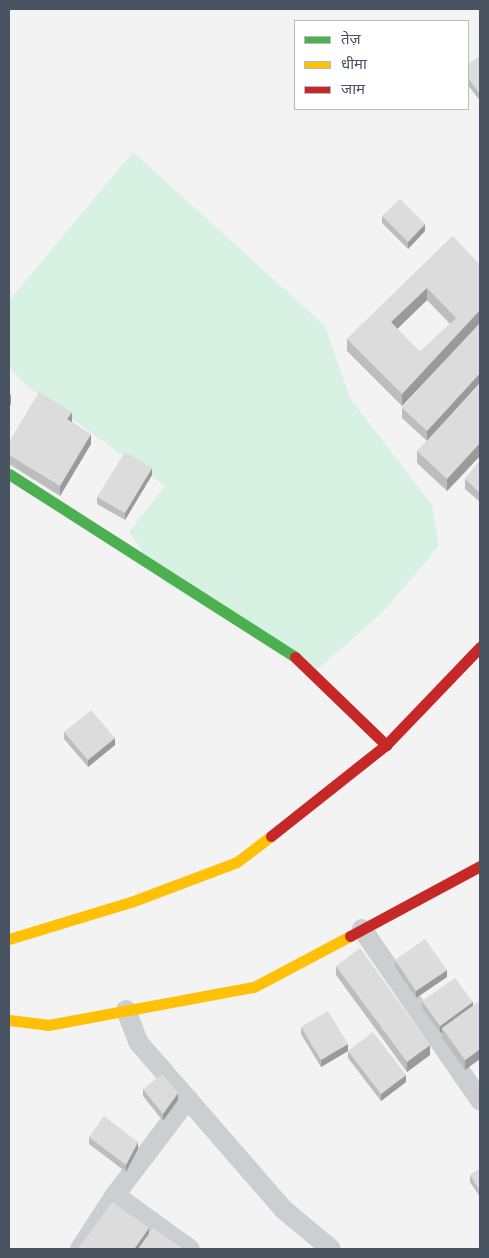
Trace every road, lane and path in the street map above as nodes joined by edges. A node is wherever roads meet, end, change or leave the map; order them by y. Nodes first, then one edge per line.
1 (9, 474) edge
2 (480, 647) edge
3 (386, 745) junction
4 (480, 866) edge
5 (362, 929) junction
6 (9, 939) edge
7 (126, 1010) junction
8 (9, 1020) edge
9 (188, 1099) junction
10 (480, 1100) edge
11 (116, 1195) junction
12 (80, 1249) edge
13 (190, 1249) edge
14 (331, 1249) edge

1 - 3 street
2 - 3 street
3 - 6 street
4 - 5 street
5 - 7 street
5 - 10 street
7 - 8 street
7 - 9 street
9 - 11 street
9 - 14 street
11 - 12 street
11 - 13 street

